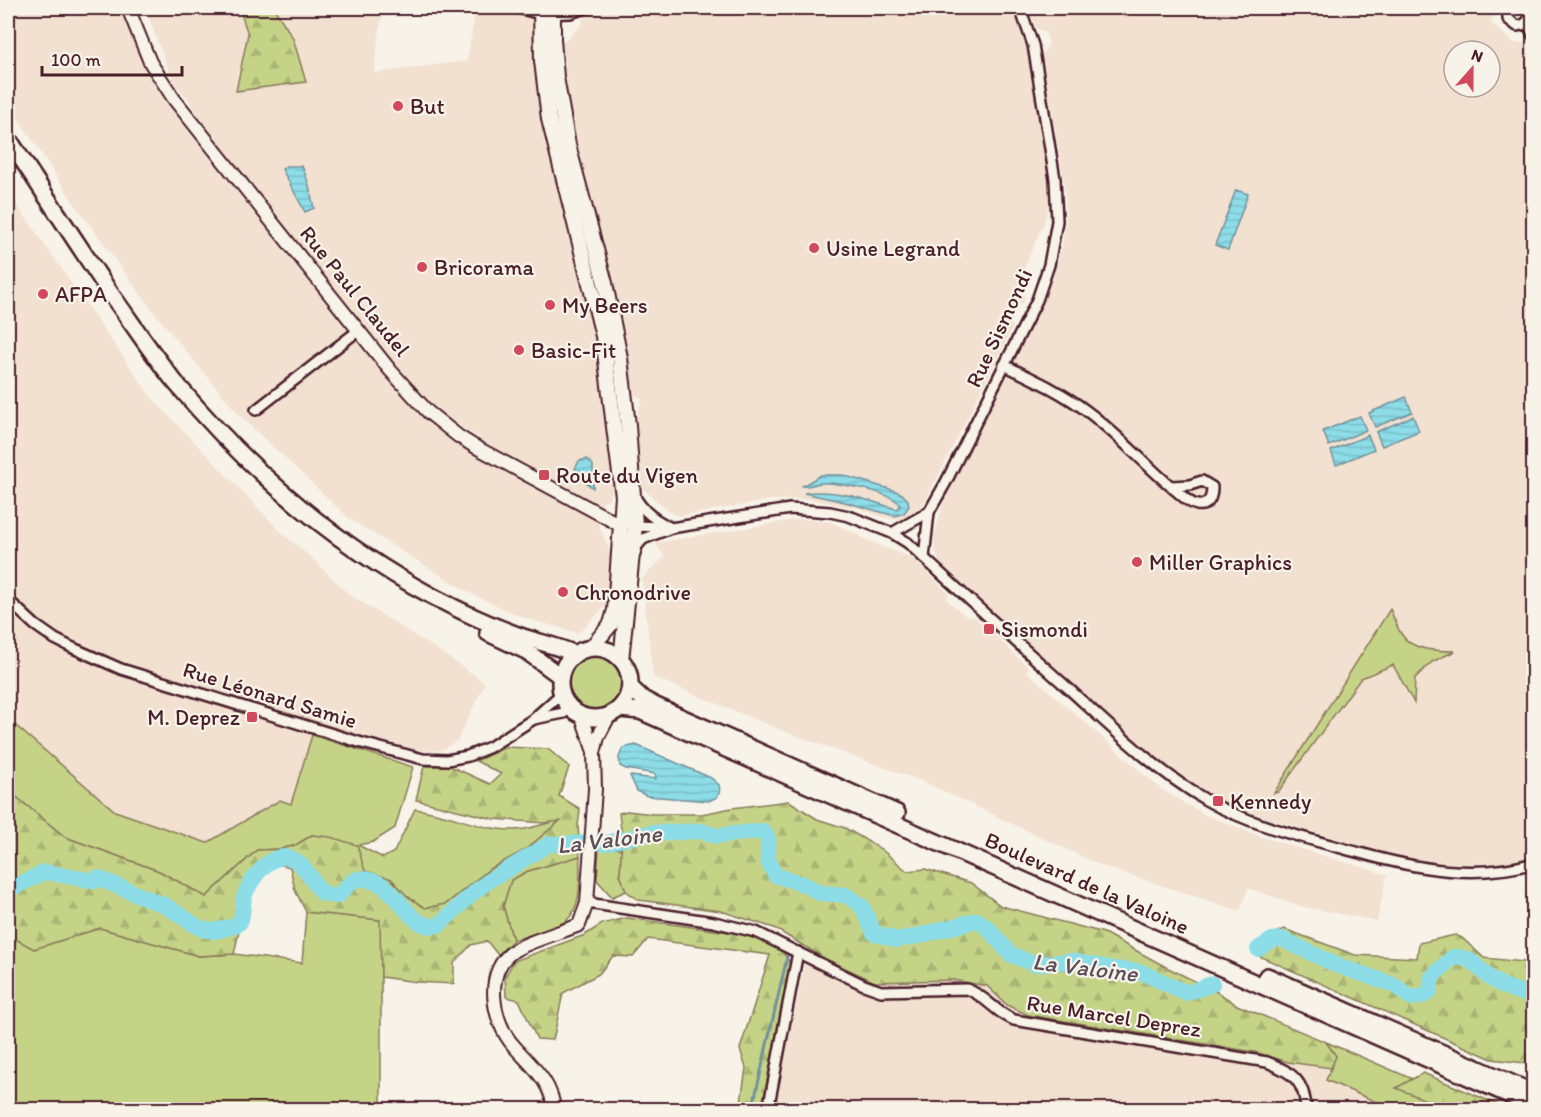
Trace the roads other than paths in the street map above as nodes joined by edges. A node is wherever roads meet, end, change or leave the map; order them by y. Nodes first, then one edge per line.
1 (128, 8) edge
2 (517, 8) edge
3 (586, 8) edge
4 (1020, 8) edge
5 (1509, 8) edge
6 (1530, 9) edge
7 (542, 10) edge
8 (1527, 22) junction
9 (1533, 37) edge
10 (8, 138) edge
11 (8, 155) edge
12 (359, 330) junction
13 (1004, 365) junction
14 (256, 410) dead end
15 (1171, 486) dead end
16 (633, 494) junction
17 (929, 512) junction
18 (630, 528) junction
19 (671, 528) junction
20 (654, 533) junction
21 (892, 533) junction
22 (924, 558) junction
23 (631, 568) junction
24 (8, 600) edge
25 (591, 648) junction
26 (575, 654) junction
27 (621, 660) junction
28 (560, 676) junction
29 (630, 687) junction
30 (561, 694) junction
31 (614, 712) junction
32 (576, 713) junction
33 (532, 720) junction
34 (594, 753) junction
35 (1533, 863) edge
36 (587, 903) junction
37 (798, 951) junction
38 (1533, 1094) edge
39 (1533, 1106) edge
40 (554, 1110) edge
41 (768, 1110) edge
42 (1306, 1110) edge

1 - 12 street, Rue Paul Claudel
2 - 7 street
3 - 7 street
4 - 13 street, Rue Sismondi
5 - 8 street
6 - 8 street
7 - 16 main road
7 - 18 main road
8 - 9 street
10 - 26 main road
11 - 28 main road
12 - 14 street
12 - 18 street, Rue Paul Claudel
13 - 15 street
13 - 17 street, Rue Sismondi
16 - 18 main road
16 - 19 street
17 - 21 street
17 - 22 street, Rue Sismondi
18 - 19 street
18 - 20 street
18 - 23 main road
18 - 25 main road
19 - 20 street
19 - 21 street
20 - 23 street
21 - 22 street
22 - 35 street
23 - 27 main road
24 - 33 street, Rue Léonard Samie
25 - 26 main road
25 - 27 main road
26 - 28 main road
27 - 29 main road
28 - 30 main road
29 - 31 main road
29 - 38 main road, Boulevard de la Valoine
30 - 32 main road
30 - 33 street
31 - 32 main road
31 - 34 street
31 - 39 main road, Boulevard de la Valoine
32 - 33 street
32 - 34 street
34 - 36 street
36 - 37 street, Rue Marcel Deprez
36 - 40 street
37 - 41 street
37 - 42 street, Rue Marcel Deprez

